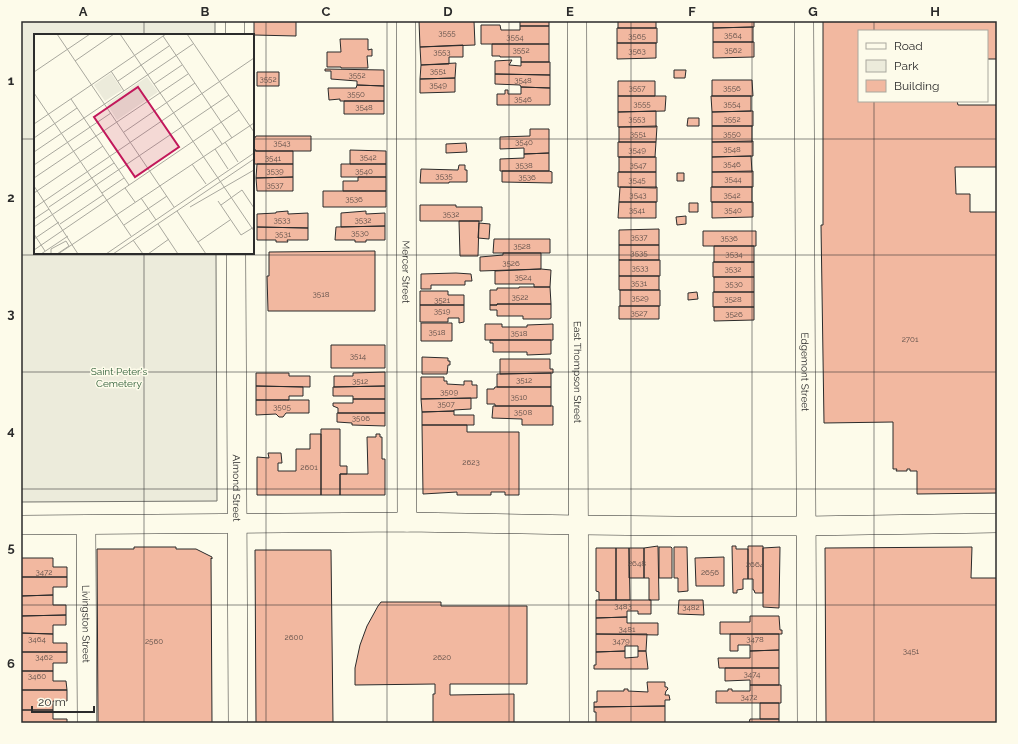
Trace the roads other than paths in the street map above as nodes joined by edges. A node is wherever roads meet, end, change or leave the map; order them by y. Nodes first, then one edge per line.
1 (235, 21) edge
2 (406, 21) edge
3 (577, 21) edge
4 (804, 21) edge
5 (235, 34) edge
6 (236, 254) edge
7 (407, 522) junction
8 (997, 523) edge
9 (237, 524) junction
10 (86, 525) junction
11 (579, 525) junction
12 (21, 526) edge
13 (805, 526) junction
14 (87, 723) edge
15 (238, 723) edge
16 (579, 723) edge
17 (806, 723) edge

1 - 5 street
2 - 7 street, Mercer Street
3 - 11 street, East Thompson Street
4 - 13 street, Edgemont Street
6 - 9 street, Almond Street
7 - 9 street
7 - 11 street
8 - 13 street
9 - 10 street
9 - 15 street, Almond Street
10 - 12 street
10 - 14 street, Livingston Street
11 - 13 street
11 - 16 street, East Thompson Street
13 - 17 street, Edgemont Street

